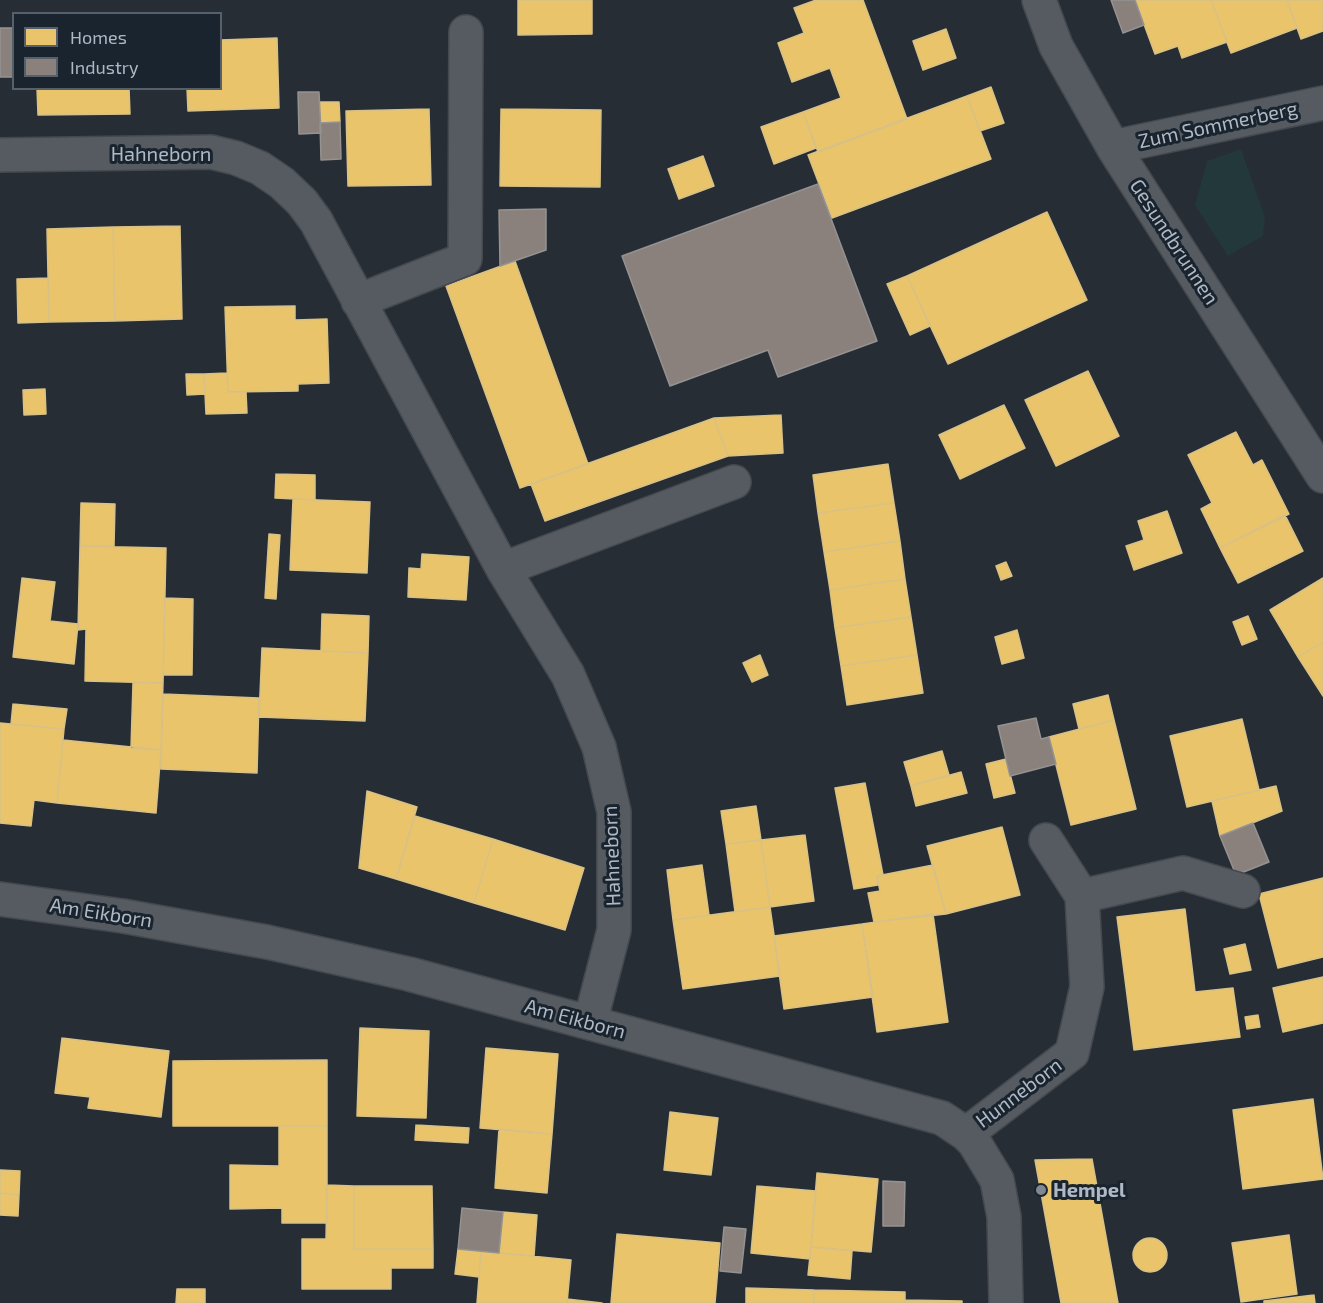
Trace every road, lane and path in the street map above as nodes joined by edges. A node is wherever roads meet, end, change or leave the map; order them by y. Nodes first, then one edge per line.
1 (1039, 0) edge
2 (466, 32) dead end
3 (1323, 103) edge
4 (1113, 147) junction
5 (0, 156) edge
6 (358, 301) junction
7 (1323, 476) edge
8 (734, 482) dead end
9 (503, 569) junction
10 (1046, 840) dead end
11 (1243, 891) dead end
12 (1082, 896) junction
13 (0, 899) edge
14 (590, 1023) junction
15 (966, 1134) junction
16 (1006, 1303) edge

1 - 4 street, Gesundbrunnen
2 - 6 street
3 - 4 street, Zum Sommerberg
4 - 7 street, Gesundbrunnen
5 - 6 street, Hahneborn
6 - 9 street, Hahneborn
8 - 9 street
9 - 14 street, Hahneborn
10 - 12 street
11 - 12 street
12 - 15 street, Hunneborn
13 - 14 street, Am Eikborn
14 - 15 street, Am Eikborn
15 - 16 street, Am Eikborn

